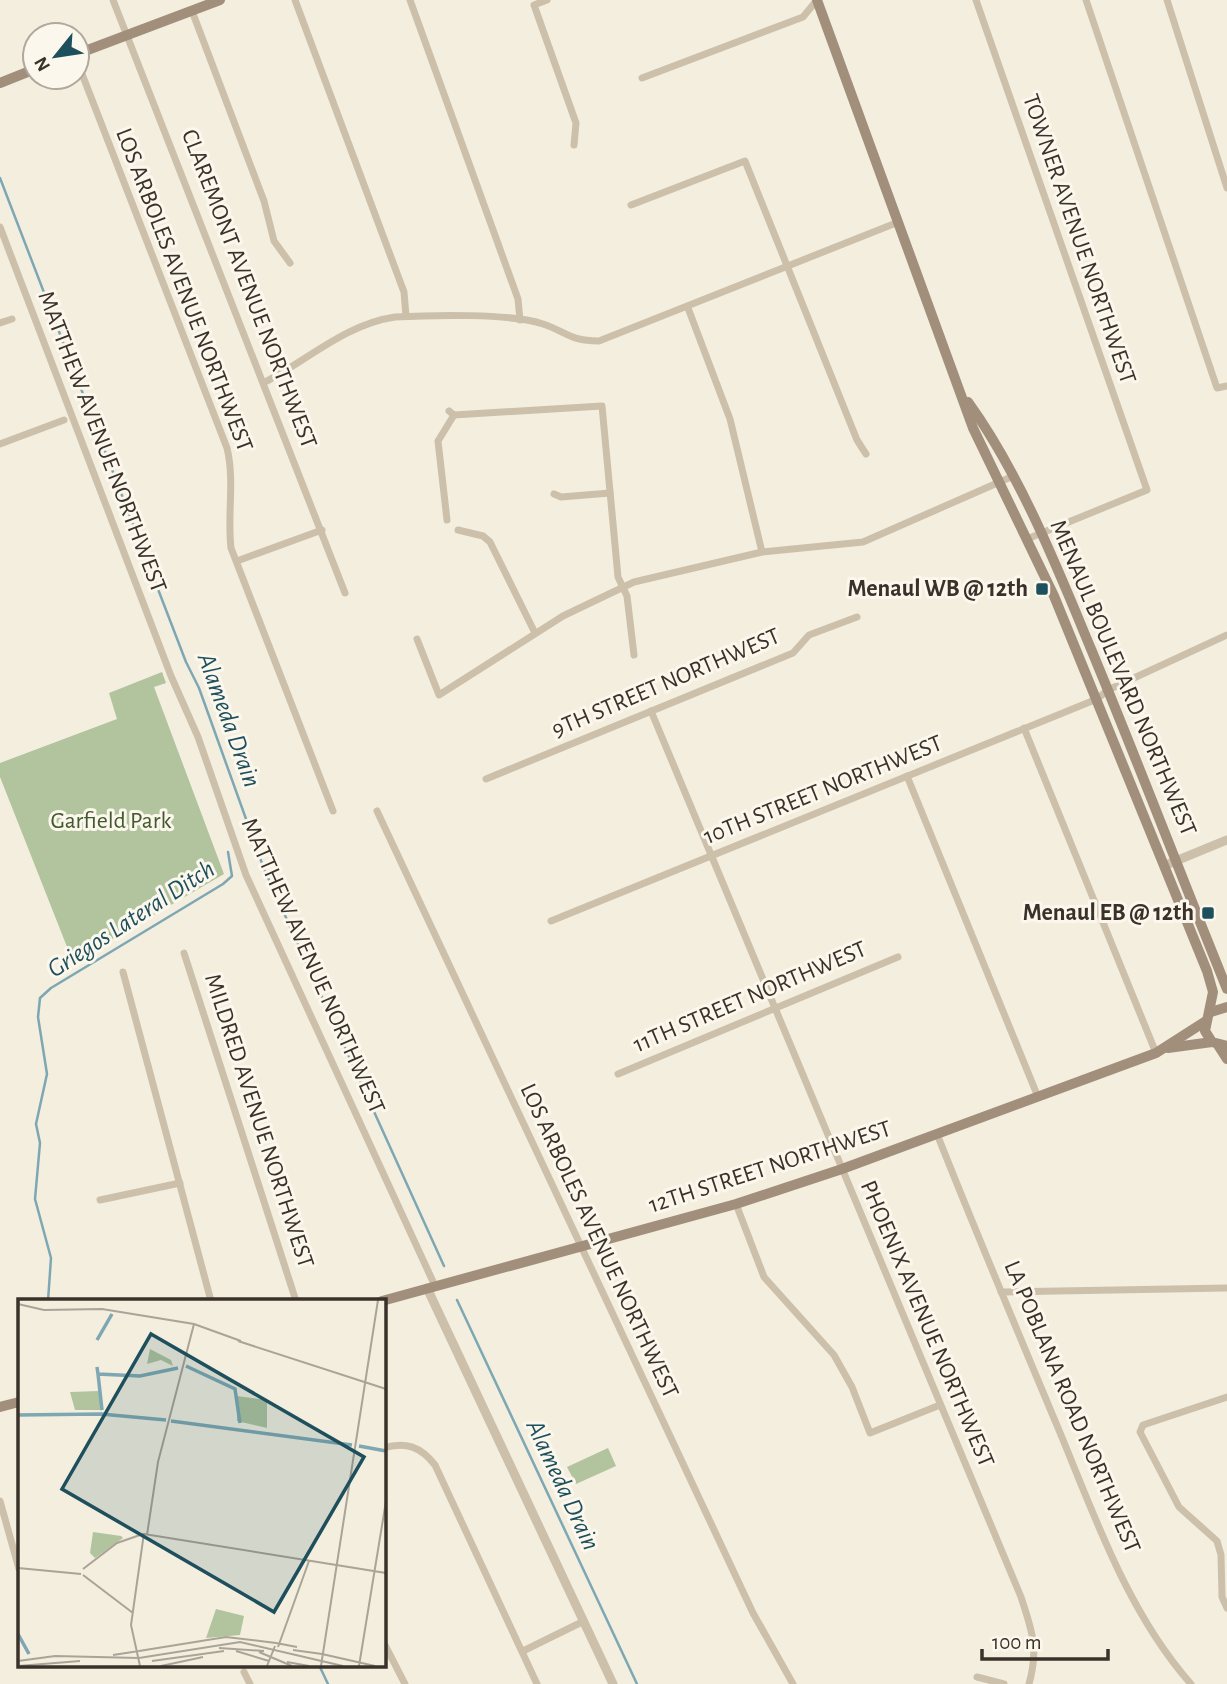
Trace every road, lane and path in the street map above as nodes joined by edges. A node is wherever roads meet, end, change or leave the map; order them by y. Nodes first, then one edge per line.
1 (113, 0) edge
2 (220, 0) edge
3 (295, 0) edge
4 (410, 0) edge
5 (547, 0) edge
6 (817, 0) edge
7 (976, 0) edge
8 (1086, 0) edge
9 (1167, 0) edge
10 (192, 11) junction
11 (129, 34) junction
12 (91, 49) edge
13 (21, 75) edge
14 (642, 78) dead end
15 (0, 83) edge
16 (89, 91) edge
17 (574, 145) dead end
18 (1227, 188) edge
19 (631, 205) dead end
20 (896, 223) junction
21 (0, 227) edge
22 (290, 263) dead end
23 (789, 267) junction
24 (688, 308) junction
25 (406, 316) junction
26 (12, 319) dead end
27 (520, 320) junction
28 (0, 323) edge
29 (265, 382) junction
30 (1227, 386) edge
31 (962, 393) junction
32 (64, 420) dead end
33 (0, 444) edge
34 (866, 454) dead end
35 (1011, 477) junction
36 (1000, 482) junction
37 (610, 492) junction
38 (554, 494) dead end
39 (447, 520) dead end
40 (322, 530) junction
41 (458, 530) dead end
42 (1040, 534) junction
43 (1027, 539) junction
44 (762, 552) junction
45 (237, 561) junction
46 (622, 586) junction
47 (345, 593) dead end
48 (857, 617) dead end
49 (535, 633) junction
50 (1227, 635) edge
51 (417, 639) dead end
52 (634, 655) dead end
53 (1108, 690) junction
54 (1097, 699) junction
55 (650, 712) junction
56 (1024, 728) junction
57 (907, 776) junction
58 (486, 779) dead end
59 (333, 811) dead end
60 (377, 811) dead end
61 (1227, 840) edge
62 (712, 857) junction
63 (1178, 860) junction
64 (1166, 864) junction
65 (551, 921) dead end
66 (184, 953) dead end
67 (898, 957) dead end
68 (123, 972) dead end
69 (1227, 989) edge
70 (1227, 1007) edge
71 (774, 1009) junction
72 (1208, 1017) junction
73 (1219, 1045) edge
74 (1160, 1051) junction
75 (1227, 1059) edge
76 (618, 1074) dead end
77 (1038, 1097) junction
78 (937, 1134) junction
79 (842, 1169) junction
80 (180, 1183) junction
81 (100, 1200) dead end
82 (736, 1204) junction
83 (580, 1247) junction
84 (431, 1287) junction
85 (1227, 1288) edge
86 (1001, 1292) junction
87 (210, 1299) edge
88 (295, 1299) edge
89 (385, 1300) edge
90 (1227, 1397) edge
91 (18, 1402) edge
92 (940, 1405) junction
93 (0, 1407) edge
94 (385, 1448) edge
95 (0, 1501) edge
96 (18, 1565) edge
97 (1227, 1608) edge
98 (584, 1621) junction
99 (385, 1646) edge
100 (523, 1651) junction
101 (244, 1672) dead end
102 (977, 1677) dead end
103 (250, 1684) edge
104 (405, 1684) edge
105 (537, 1684) edge
106 (613, 1684) edge
107 (793, 1684) edge
108 (1004, 1684) edge
109 (1029, 1684) edge
110 (1191, 1684) edge

1 - 11 street, CLAREMONT AVENUE NORTHWEST
2 - 10 main road
3 - 25 street
4 - 27 street
5 - 17 street
6 - 14 street
6 - 20 main road, MENAUL BOULEVARD NORTHWEST
7 - 42 street, TOWNER AVENUE NORTHWEST
8 - 30 street
9 - 18 street
10 - 11 main road
10 - 22 street
11 - 12 main road
11 - 29 street, CLAREMONT AVENUE NORTHWEST
13 - 15 main road
16 - 45 street, LOS ARBOLES AVENUE NORTHWEST
19 - 23 street
20 - 23 street
20 - 31 main road, MENAUL BOULEVARD NORTHWEST
21 - 84 street, MATTHEW AVENUE NORTHWEST
23 - 24 street
23 - 34 street
24 - 27 street
24 - 44 street
25 - 27 street
25 - 29 street
26 - 28 street
29 - 40 street, CLAREMONT AVENUE NORTHWEST
31 - 35 main road, MENAUL BOULEVARD NORTHWEST
31 - 36 main road, MENAUL BOULEVARD NORTHWEST
32 - 33 street
35 - 36 street
35 - 42 main road, MENAUL BOULEVARD NORTHWEST
36 - 43 main road, MENAUL BOULEVARD NORTHWEST
36 - 44 street
37 - 38 street
37 - 39 street
37 - 46 street
40 - 45 street
40 - 47 street, CLAREMONT AVENUE NORTHWEST
41 - 49 street
42 - 43 street
42 - 53 main road, MENAUL BOULEVARD NORTHWEST
43 - 54 main road, MENAUL BOULEVARD NORTHWEST
44 - 46 street
45 - 59 street, LOS ARBOLES AVENUE NORTHWEST
46 - 49 street
46 - 52 street
48 - 55 street, 9TH STREET NORTHWEST
49 - 51 street
50 - 53 street, 10TH STREET NORTHWEST
53 - 54 street, 10TH STREET NORTHWEST
53 - 63 main road, MENAUL BOULEVARD NORTHWEST
54 - 56 street, 10TH STREET NORTHWEST
54 - 64 main road, MENAUL BOULEVARD NORTHWEST
55 - 58 street, 9TH STREET NORTHWEST
55 - 62 street, PHOENIX AVENUE NORTHWEST
56 - 57 street, 10TH STREET NORTHWEST
56 - 74 street
57 - 62 street, 10TH STREET NORTHWEST
57 - 77 street
60 - 83 street, LOS ARBOLES AVENUE NORTHWEST
61 - 63 street
62 - 65 street, 10TH STREET NORTHWEST
62 - 71 street, PHOENIX AVENUE NORTHWEST
63 - 64 street
63 - 69 main road, MENAUL BOULEVARD NORTHWEST
64 - 72 main road, MENAUL BOULEVARD NORTHWEST
66 - 88 street, MILDRED AVENUE NORTHWEST
67 - 71 street, 11TH STREET NORTHWEST
68 - 80 street
70 - 72 main road, 12TH STREET NORTHWEST
71 - 76 street, 11TH STREET NORTHWEST
71 - 79 street, PHOENIX AVENUE NORTHWEST
72 - 73 main road, MENAUL BOULEVARD NORTHWEST
72 - 74 main road, 12TH STREET NORTHWEST
73 - 74 main road, 12TH STREET NORTHWEST
73 - 75 main road, MENAUL BOULEVARD NORTHWEST
74 - 77 main road, 12TH STREET NORTHWEST
77 - 78 main road, 12TH STREET NORTHWEST
78 - 79 main road, 12TH STREET NORTHWEST
78 - 86 street, LA POBLANA ROAD NORTHWEST
79 - 82 main road, 12TH STREET NORTHWEST
79 - 92 street, PHOENIX AVENUE NORTHWEST
80 - 81 street
80 - 87 street
82 - 83 main road, 12TH STREET NORTHWEST
82 - 92 street
83 - 84 main road, 12TH STREET NORTHWEST
83 - 107 street, LOS ARBOLES AVENUE NORTHWEST
84 - 89 main road, 12TH STREET NORTHWEST
84 - 98 street, MATTHEW AVENUE NORTHWEST
85 - 86 street
86 - 110 street, LA POBLANA ROAD NORTHWEST
90 - 97 street
91 - 93 main road
92 - 109 street, PHOENIX AVENUE NORTHWEST
94 - 100 street
95 - 96 street
98 - 100 street
98 - 106 street, MATTHEW AVENUE NORTHWEST
99 - 104 street
100 - 105 street
101 - 103 street
102 - 108 street

